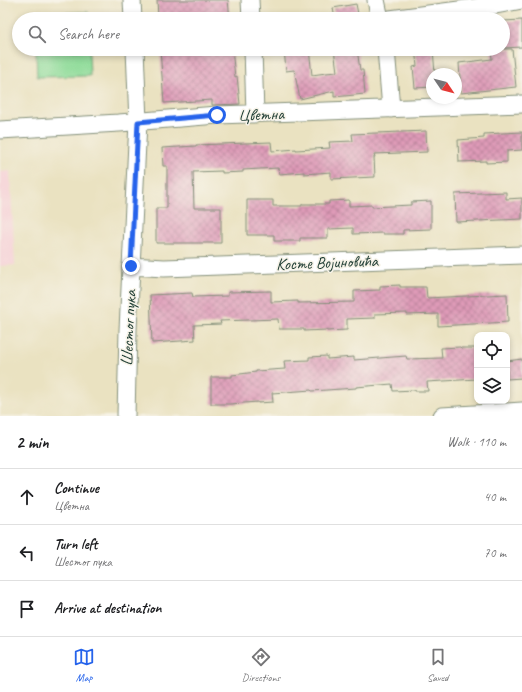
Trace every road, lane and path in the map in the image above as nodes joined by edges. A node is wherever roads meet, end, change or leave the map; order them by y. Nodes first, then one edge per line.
1 (132, 0) edge
2 (250, 0) edge
3 (376, 0) edge
4 (522, 0) edge
5 (133, 12) edge
6 (251, 12) edge
7 (379, 12) edge
8 (444, 12) edge
9 (134, 56) edge
10 (253, 56) edge
11 (387, 56) edge
12 (522, 104) edge
13 (391, 109) junction
14 (255, 114) junction
15 (138, 122) junction
16 (0, 130) edge
17 (522, 255) edge
18 (131, 266) junction
19 (522, 411) edge
20 (126, 416) edge
21 (442, 416) edge

1 - 5 street
2 - 6 street
3 - 7 street
4 - 8 street
9 - 15 street, Шестог пука
10 - 14 street
11 - 13 street
12 - 13 street, Цветна
13 - 14 street, Цветна
14 - 15 street, Цветна
15 - 16 street, Цветна
15 - 18 street, Шестог пука
17 - 18 street, Косте Војиновића
18 - 20 street, Шестог пука
19 - 21 street

